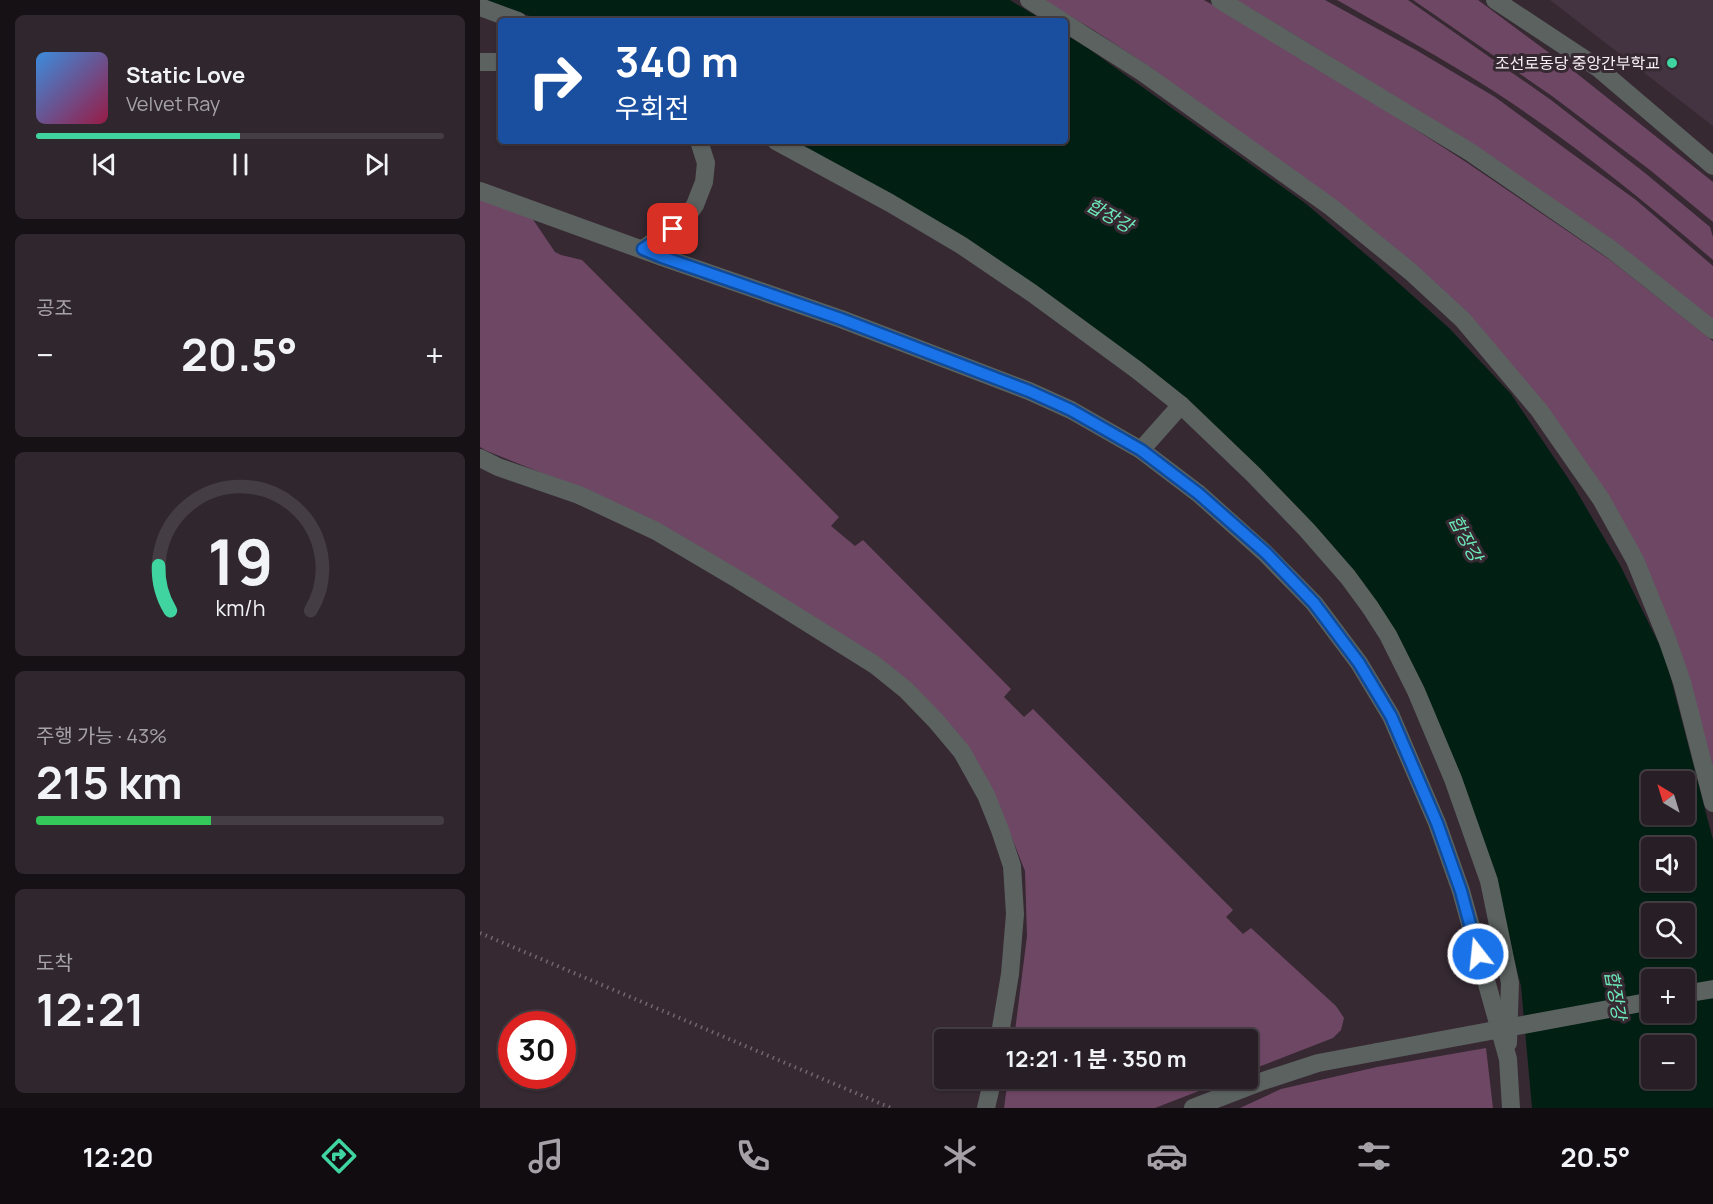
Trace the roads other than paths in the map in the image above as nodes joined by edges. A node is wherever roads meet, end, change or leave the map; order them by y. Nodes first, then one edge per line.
1 (1029, 0) edge
2 (1220, 0) edge
3 (1495, 0) edge
4 (480, 7) edge
5 (510, 18) edge
6 (1057, 18) edge
7 (1068, 25) edge
8 (480, 62) edge
9 (498, 62) edge
10 (700, 144) edge
11 (782, 144) edge
12 (1713, 166) edge
13 (480, 191) edge
14 (643, 249) junction
15 (1713, 330) edge
16 (1181, 405) junction
17 (1141, 450) junction
18 (480, 458) edge
19 (1713, 803) edge
20 (1489, 881) junction
21 (1461, 891) junction
22 (1713, 989) edge
23 (1695, 992) edge
24 (1641, 1003) edge
25 (1001, 1029) edge
26 (1508, 1059) junction
27 (991, 1089) edge
28 (989, 1105) edge
29 (1193, 1108) edge
30 (1510, 1108) edge

1 - 6 street
2 - 15 street
3 - 12 street
4 - 5 street
7 - 19 street
8 - 9 street
10 - 14 street
11 - 16 street
13 - 14 street
14 - 17 street
16 - 17 street
16 - 20 street
17 - 21 street
18 - 25 street
20 - 21 street
20 - 26 street
21 - 26 street
22 - 23 street
24 - 29 street, bridge
26 - 30 street
27 - 28 street

